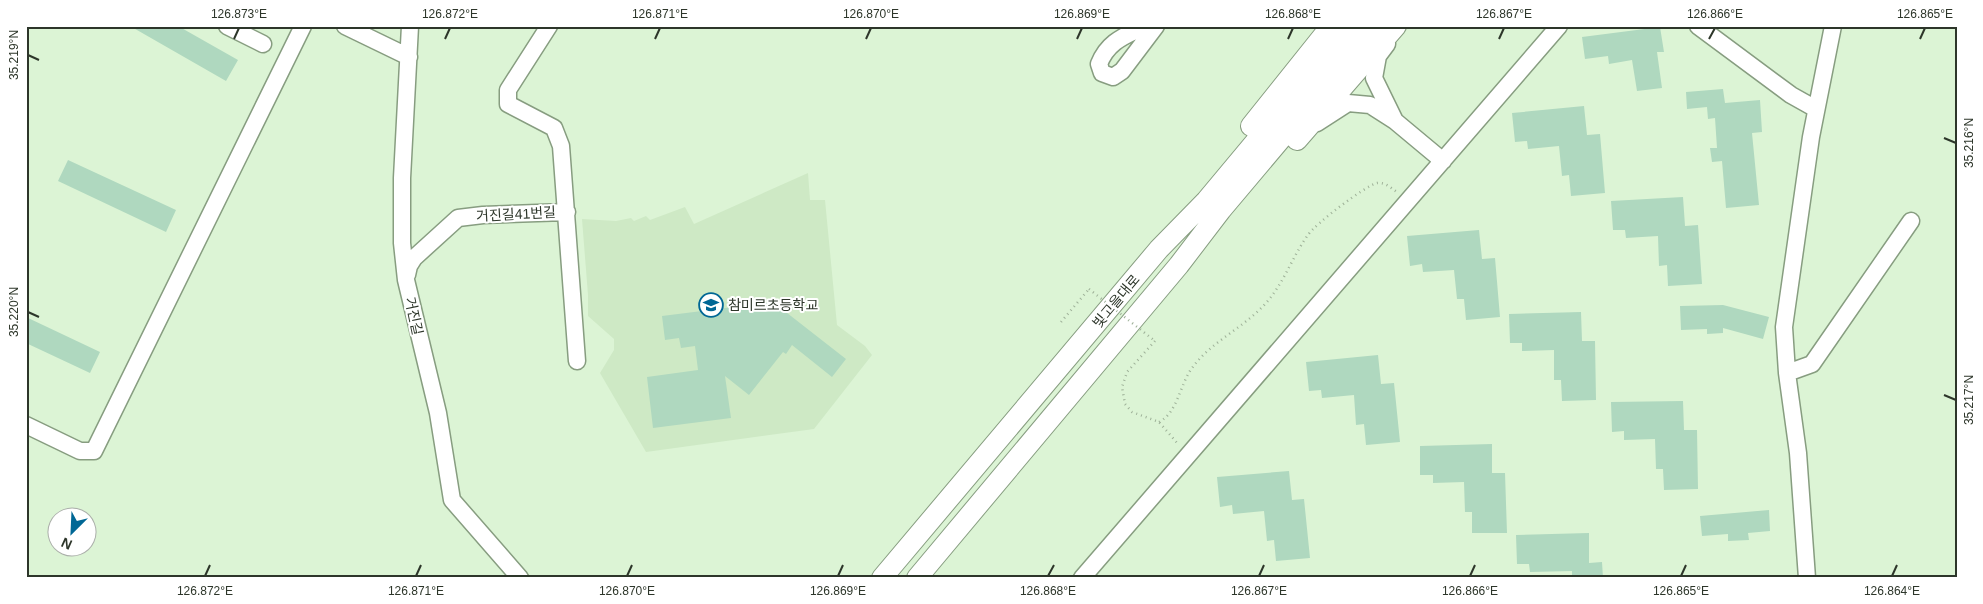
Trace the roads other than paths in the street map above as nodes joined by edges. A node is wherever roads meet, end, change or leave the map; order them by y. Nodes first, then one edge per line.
1 (227, 26) edge
2 (304, 26) edge
3 (345, 26) edge
4 (410, 26) edge
5 (549, 26) edge
6 (1145, 26) edge
7 (1156, 26) edge
8 (1331, 26) edge
9 (1352, 26) edge
10 (1376, 26) edge
11 (1397, 26) edge
12 (1559, 26) edge
13 (1698, 26) edge
14 (1833, 26) edge
15 (263, 44) dead end
16 (408, 57) junction
17 (1816, 109) junction
18 (1395, 121) junction
19 (1305, 131) junction
20 (1443, 161) junction
21 (567, 212) junction
22 (1911, 221) dead end
23 (1159, 249) junction
24 (1179, 265) junction
25 (406, 280) junction
26 (578, 361) dead end
27 (1787, 373) junction
28 (26, 426) edge
29 (520, 578) edge
30 (882, 578) edge
31 (917, 578) edge
32 (1082, 578) edge
33 (1807, 578) edge

1 - 15 street
2 - 28 street
3 - 16 street
4 - 16 street, 거진길
5 - 21 street, 거진길41번길
6 - 7 street
8 - 23 main road
9 - 23 main road, 빛고을대로
10 - 24 main road, 빛고을대로
11 - 18 street
11 - 19 main road
12 - 20 street
13 - 17 street
14 - 17 street
16 - 25 street, 거진길
17 - 27 street
18 - 19 street
18 - 20 street
19 - 24 main road
20 - 32 street
21 - 25 street, 거진길41번길
21 - 26 street, 거진길41번길
22 - 27 street
23 - 30 main road, 빛고을대로
24 - 31 main road, 빛고을대로
25 - 29 street, 거진길
27 - 33 street

